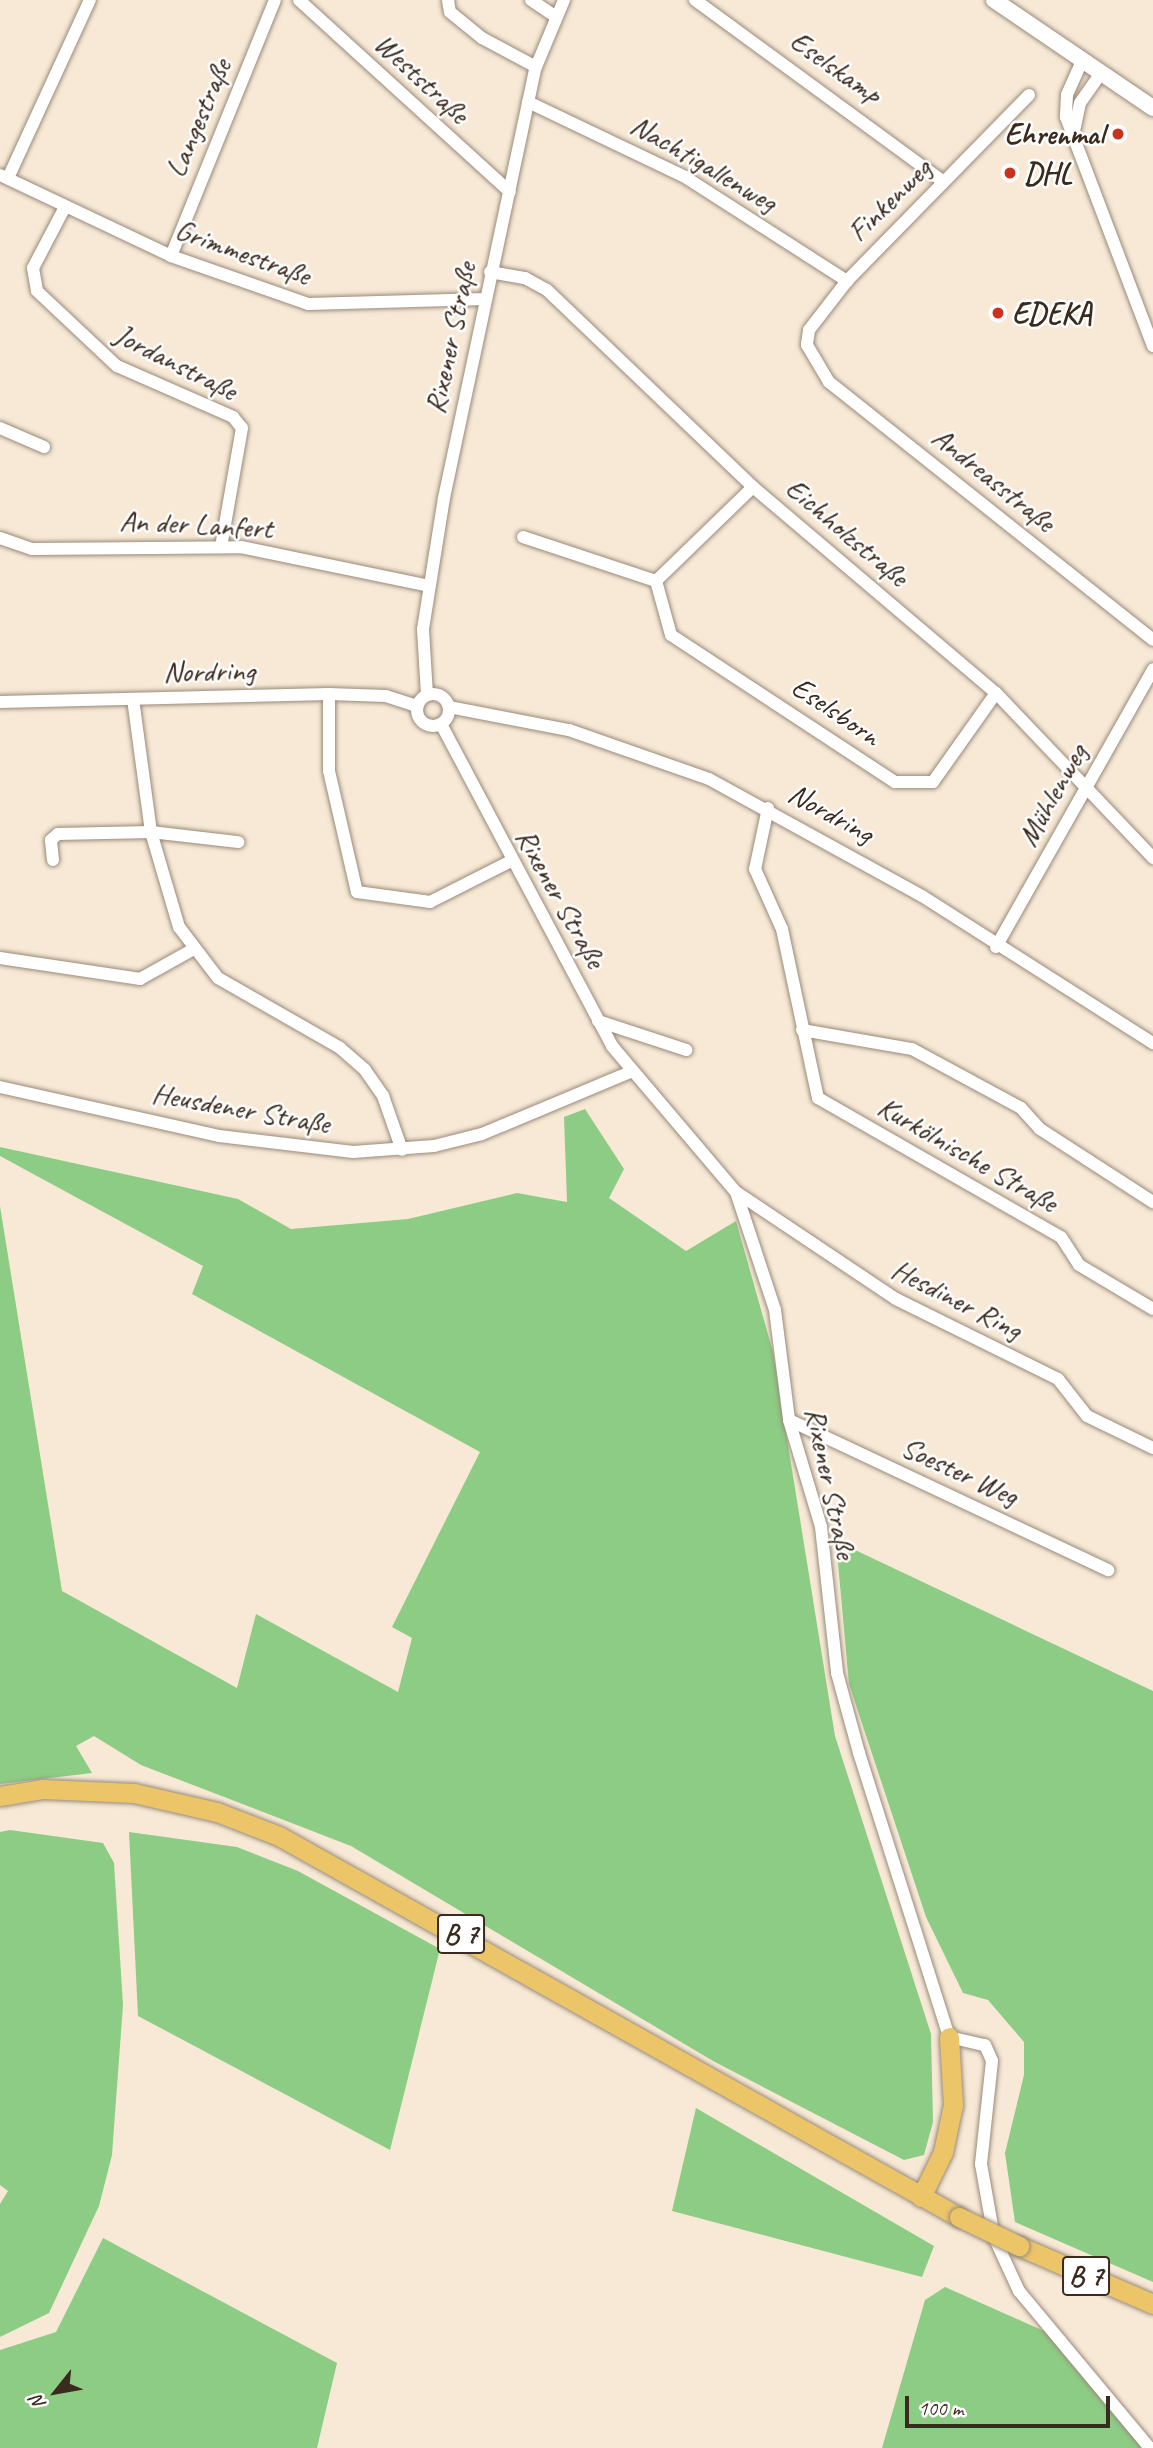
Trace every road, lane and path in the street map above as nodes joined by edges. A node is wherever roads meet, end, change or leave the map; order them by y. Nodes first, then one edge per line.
1 (90, 0) edge
2 (275, 0) edge
3 (299, 0) edge
4 (449, 0) edge
5 (531, 0) edge
6 (564, 0) edge
7 (695, 0) edge
8 (993, 0) edge
9 (556, 17) junction
10 (1082, 61) junction
11 (536, 67) junction
12 (1101, 74) junction
13 (1029, 95) dead end
14 (528, 102) junction
15 (1153, 107) edge
16 (1072, 139) junction
17 (4, 177) edge
18 (944, 183) junction
19 (510, 192) junction
20 (65, 207) junction
21 (171, 256) junction
22 (490, 272) junction
23 (847, 281) junction
24 (485, 299) junction
25 (1153, 346) edge
26 (810, 353) joint
27 (0, 428) edge
28 (44, 447) dead end
29 (753, 487) junction
30 (523, 537) dead end
31 (0, 538) edge
32 (221, 547) junction
33 (656, 581) junction
34 (429, 586) junction
35 (1153, 640) edge
36 (1153, 669) edge
37 (996, 693) junction
38 (329, 694) junction
39 (427, 695) junction
40 (133, 699) junction
41 (0, 702) edge
42 (417, 706) junction
43 (449, 707) junction
44 (441, 724) junction
45 (1086, 786) junction
46 (768, 808) junction
47 (151, 832) junction
48 (238, 842) dead end
49 (1153, 858) edge
50 (53, 860) dead end
51 (512, 861) junction
52 (996, 947) junction
53 (194, 949) junction
54 (0, 958) edge
55 (598, 1021) junction
56 (802, 1030) junction
57 (1153, 1043) edge
58 (686, 1050) dead end
59 (630, 1072) junction
60 (0, 1087) edge
61 (402, 1150) junction
62 (736, 1192) junction
63 (1153, 1202) edge
64 (1153, 1309) edge
65 (789, 1420) junction
66 (1153, 1448) edge
67 (1108, 1570) dead end
68 (0, 1796) edge
69 (949, 2037) junction
70 (921, 2197) junction
71 (1153, 2304) edge
72 (1150, 2448) edge

1 - 17 street
2 - 21 street, Langestraße
3 - 19 street, Weststraße
4 - 11 street
5 - 9 street
6 - 9 street, Rixener Straße
7 - 18 street, Eselskamp
8 - 10 street
9 - 11 street, Rixener Straße
10 - 12 street
10 - 16 street
11 - 14 street, Rixener Straße
12 - 15 street
12 - 16 street
13 - 18 street, Finkenweg
14 - 19 street, Rixener Straße
14 - 23 street, Nachtigallenweg
16 - 25 street
17 - 20 street, Grimmestraße
18 - 23 street, Finkenweg
19 - 22 street, Rixener Straße
20 - 21 street, Grimmestraße
20 - 32 street, Jordanstraße
21 - 24 street, Grimmestraße
22 - 24 street, Rixener Straße
22 - 29 street, Eichholzstraße
23 - 26 street, Finkenweg
24 - 34 street, Rixener Straße
26 - 35 street, Andreasstraße
27 - 28 street
29 - 33 street
29 - 37 street, Eichholzstraße
30 - 33 street
31 - 32 street, An der Lanfert
32 - 34 street, An der Lanfert
33 - 37 street, Eselsborn
34 - 39 street, Rixener Straße
36 - 45 street, Mühlenweg
37 - 45 street, Eichholzstraße
38 - 40 street, Nordring
38 - 42 street, Nordring
38 - 51 street
39 - 42 street
39 - 43 street
40 - 41 street, Nordring
40 - 47 street
42 - 44 street
43 - 44 street
43 - 46 street, Nordring
44 - 51 street, Rixener Straße
45 - 49 street, Eichholzstraße
45 - 52 street, Mühlenweg
46 - 52 street, Nordring
46 - 56 street
47 - 48 street
47 - 50 street
47 - 53 street
51 - 55 street, Rixener Straße
52 - 57 street, Nordring
53 - 54 street
53 - 61 street
55 - 58 street
55 - 59 street, Rixener Straße
56 - 63 street
56 - 64 street, Kurkölnische Straße
59 - 61 street, Heusdener Straße
59 - 62 street, Rixener Straße
60 - 61 street, Heusdener Straße
62 - 65 street, Rixener Straße
62 - 66 street, Hesdiner Ring
65 - 67 street, Soester Weg
65 - 69 street, Rixener Straße
68 - 70 main road, B 7
69 - 70 main road
69 - 72 street
70 - 71 main road, B 7, bridge

